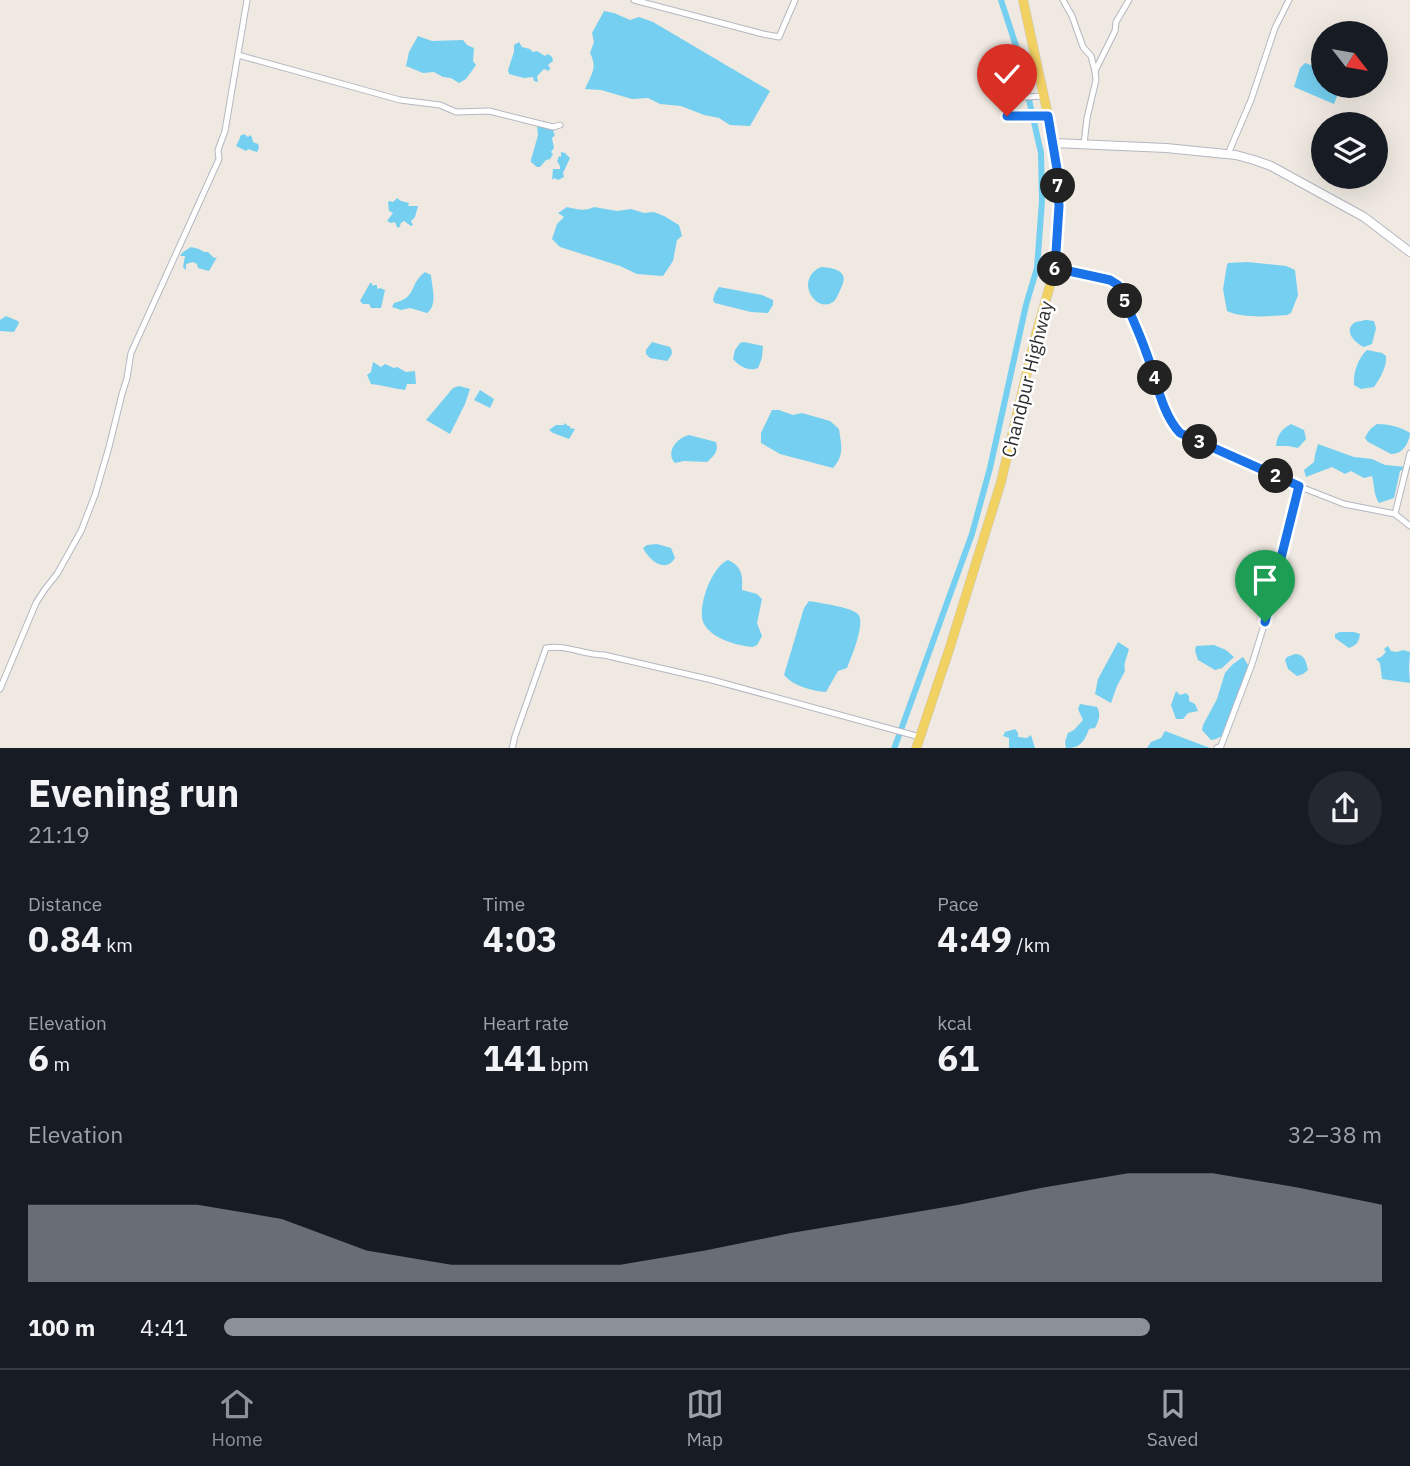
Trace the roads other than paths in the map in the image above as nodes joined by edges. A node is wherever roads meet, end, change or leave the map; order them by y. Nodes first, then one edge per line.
1 (247, 0) edge
2 (634, 0) edge
3 (795, 0) edge
4 (1023, 0) edge
5 (1063, 0) edge
6 (1129, 0) edge
7 (1289, 0) edge
8 (238, 55) junction
9 (1095, 71) junction
10 (1039, 73) junction
11 (1004, 74) dead end
12 (1044, 96) junction
13 (1006, 98) dead end
14 (1007, 116) dead end
15 (1048, 116) junction
16 (560, 125) dead end
17 (1054, 143) junction
18 (1084, 144) junction
19 (1228, 154) junction
20 (1410, 252) edge
21 (1055, 268) junction
22 (1410, 453) edge
23 (1299, 486) junction
24 (1395, 514) junction
25 (1410, 526) edge
26 (0, 689) edge
27 (916, 736) junction
28 (512, 748) edge
29 (916, 748) edge
30 (1217, 748) edge

1 - 8 street
2 - 3 street
4 - 10 main road, Chandpur Highway
5 - 9 street
6 - 9 street
7 - 19 street
8 - 16 street
8 - 26 street
9 - 18 street
10 - 11 street
10 - 12 main road, Chandpur Highway
12 - 13 street
12 - 15 main road, Chandpur Highway
14 - 15 street
15 - 17 main road, Chandpur Highway
17 - 18 main road
17 - 21 main road, Chandpur Highway
18 - 19 main road
19 - 20 main road
21 - 23 street
21 - 27 main road, Chandpur Highway
22 - 24 street
23 - 24 street
23 - 30 street
24 - 25 street
27 - 28 street
27 - 29 main road, Chandpur Highway

